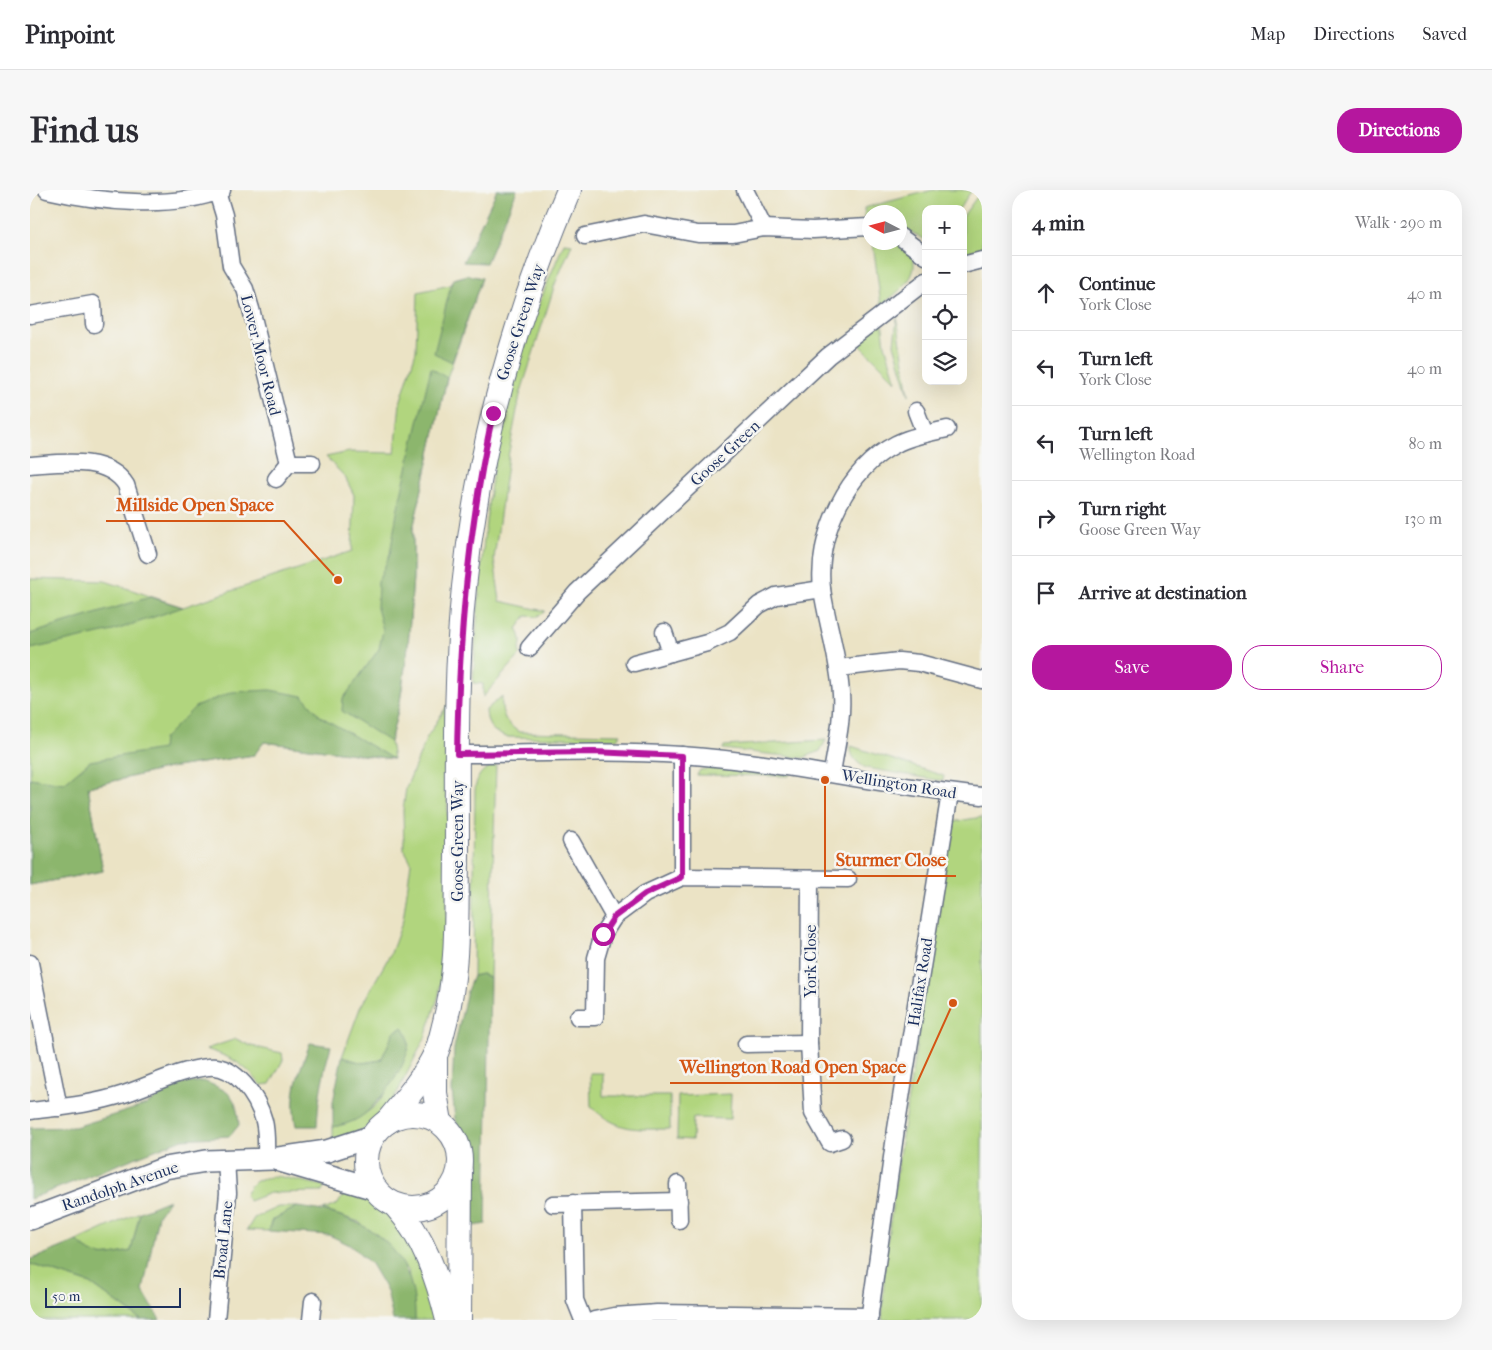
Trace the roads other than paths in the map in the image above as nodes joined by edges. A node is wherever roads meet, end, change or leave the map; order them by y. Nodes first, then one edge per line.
1 (47, 190) edge
2 (569, 190) edge
3 (746, 190) edge
4 (219, 191) edge
5 (112, 196) edge
6 (862, 227) edge
7 (764, 228) junction
8 (585, 236) dead end
9 (907, 241) edge
10 (922, 253) edge
11 (982, 260) edge
12 (967, 264) edge
13 (922, 283) edge
14 (30, 315) edge
15 (94, 324) dead end
16 (916, 411) dead end
17 (947, 429) dead end
18 (925, 434) junction
19 (289, 463) junction
20 (312, 463) dead end
21 (30, 465) edge
22 (276, 479) dead end
23 (148, 554) dead end
24 (822, 588) junction
25 (664, 632) dead end
26 (531, 639) dead end
27 (671, 653) junction
28 (634, 663) dead end
29 (839, 668) junction
30 (982, 680) edge
31 (457, 754) junction
32 (682, 756) junction
33 (832, 773) junction
34 (950, 793) junction
35 (982, 796) edge
36 (570, 841) dead end
37 (682, 877) junction
38 (810, 879) junction
39 (848, 880) dead end
40 (614, 917) junction
41 (30, 963) edge
42 (578, 1017) dead end
43 (809, 1043) junction
44 (746, 1044) dead end
45 (435, 1054) junction
46 (59, 1108) junction
47 (30, 1111) edge
48 (440, 1122) junction
49 (380, 1129) junction
50 (842, 1139) dead end
51 (269, 1159) junction
52 (226, 1160) junction
53 (460, 1168) junction
54 (678, 1184) dead end
55 (375, 1189) junction
56 (679, 1201) junction
57 (573, 1203) junction
58 (553, 1204) dead end
59 (395, 1205) junction
60 (30, 1219) edge
61 (679, 1220) dead end
62 (314, 1300) dead end
63 (759, 1318) edge
64 (870, 1318) edge
65 (216, 1320) edge
66 (311, 1320) edge
67 (448, 1320) edge
68 (458, 1320) edge
69 (583, 1320) edge
70 (594, 1320) edge

1 - 5 street, Lower Moor Road
2 - 31 main road, Goose Green Way
3 - 7 street
4 - 5 street, Lower Moor Road
4 - 19 street, Lower Moor Road
6 - 7 street
7 - 8 street
9 - 10 street
11 - 12 street
13 - 26 street, Goose Green
14 - 15 street
16 - 18 street
17 - 18 street
18 - 24 street
19 - 20 street
19 - 22 street
21 - 23 street
24 - 27 street
24 - 29 street
25 - 27 street
27 - 28 street
29 - 30 street
29 - 33 street
31 - 32 street, Wellington Road
31 - 45 main road, Goose Green Way
32 - 33 street, Wellington Road
32 - 37 street
33 - 34 street, Wellington Road
34 - 35 street, Wellington Road
34 - 64 street, Halifax Road
36 - 40 street
37 - 38 street
37 - 40 street
38 - 39 street
38 - 43 street, York Close
40 - 42 street
41 - 46 street
43 - 44 street
43 - 50 street, York Close
45 - 48 main road, Goose Green Way
45 - 49 main road, Goose Green Way
46 - 47 street
46 - 51 street
48 - 49 main road
48 - 53 main road
49 - 51 street, Randolph Avenue
49 - 55 main road
51 - 52 street, Randolph Avenue
51 - 55 street, Randolph Avenue
52 - 60 street, Randolph Avenue
52 - 65 street, Broad Lane
53 - 59 main road
53 - 68 main road
54 - 56 street
55 - 59 main road
56 - 57 street
56 - 61 street
57 - 58 street
57 - 69 street
59 - 67 main road
62 - 66 street
63 - 64 street
63 - 70 street

